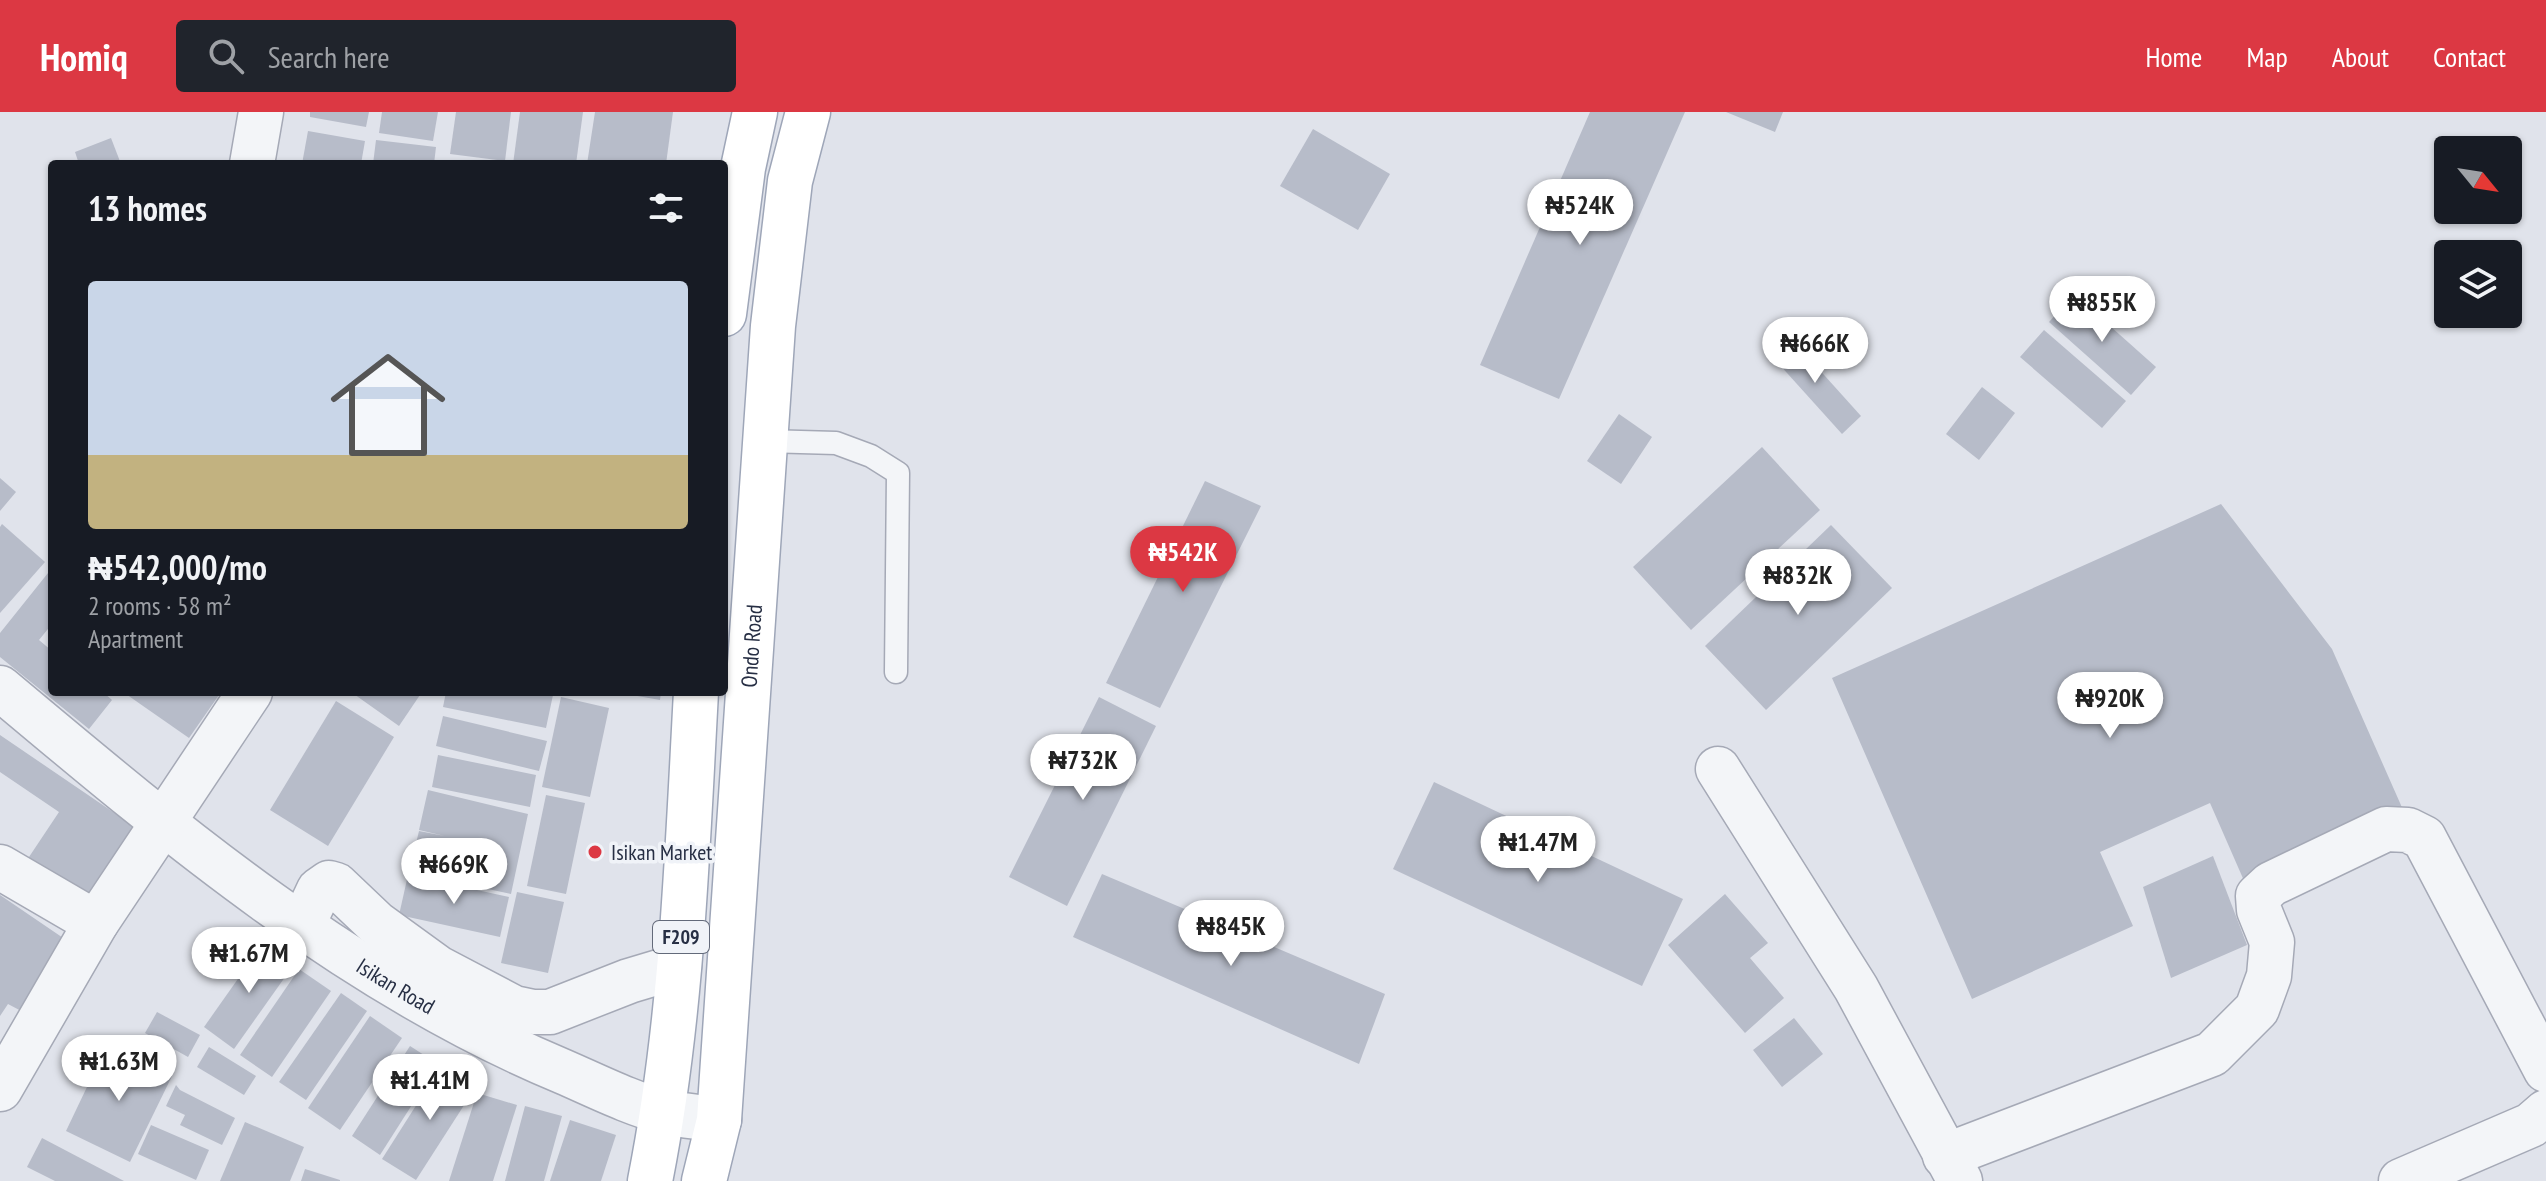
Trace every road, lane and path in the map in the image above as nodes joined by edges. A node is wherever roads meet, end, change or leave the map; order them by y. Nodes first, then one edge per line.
1 (261, 112) edge
2 (755, 112) edge
3 (808, 112) edge
4 (253, 160) edge
5 (728, 283) edge
6 (765, 441) junction
7 (896, 672) dead end
8 (0, 688) edge
9 (247, 696) edge
10 (696, 696) edge
11 (1718, 769) dead end
12 (162, 824) junction
13 (0, 867) edge
14 (96, 923) junction
15 (302, 926) junction
16 (679, 966) junction
17 (2546, 1070) edge
18 (0, 1089) edge
19 (664, 1112) junction
20 (2546, 1112) edge
21 (719, 1120) junction
22 (1953, 1169) edge
23 (650, 1181) edge
24 (704, 1181) edge
25 (2401, 1181) edge

1 - 4 street
2 - 5 main road
3 - 6 main road, Ondo Road / F209
6 - 7 lane
6 - 21 main road, Ondo Road / F209
8 - 12 street, Isikan Road
9 - 12 street
10 - 16 main road, F209
11 - 22 street
12 - 14 street
12 - 15 street, Isikan Road
13 - 14 street
14 - 18 street
15 - 16 street
15 - 19 street, Isikan Road
16 - 19 main road, F209
17 - 22 street
19 - 21 street, Isikan Road
19 - 23 main road, F209
20 - 25 street
21 - 24 main road, Ondo Road / F209

